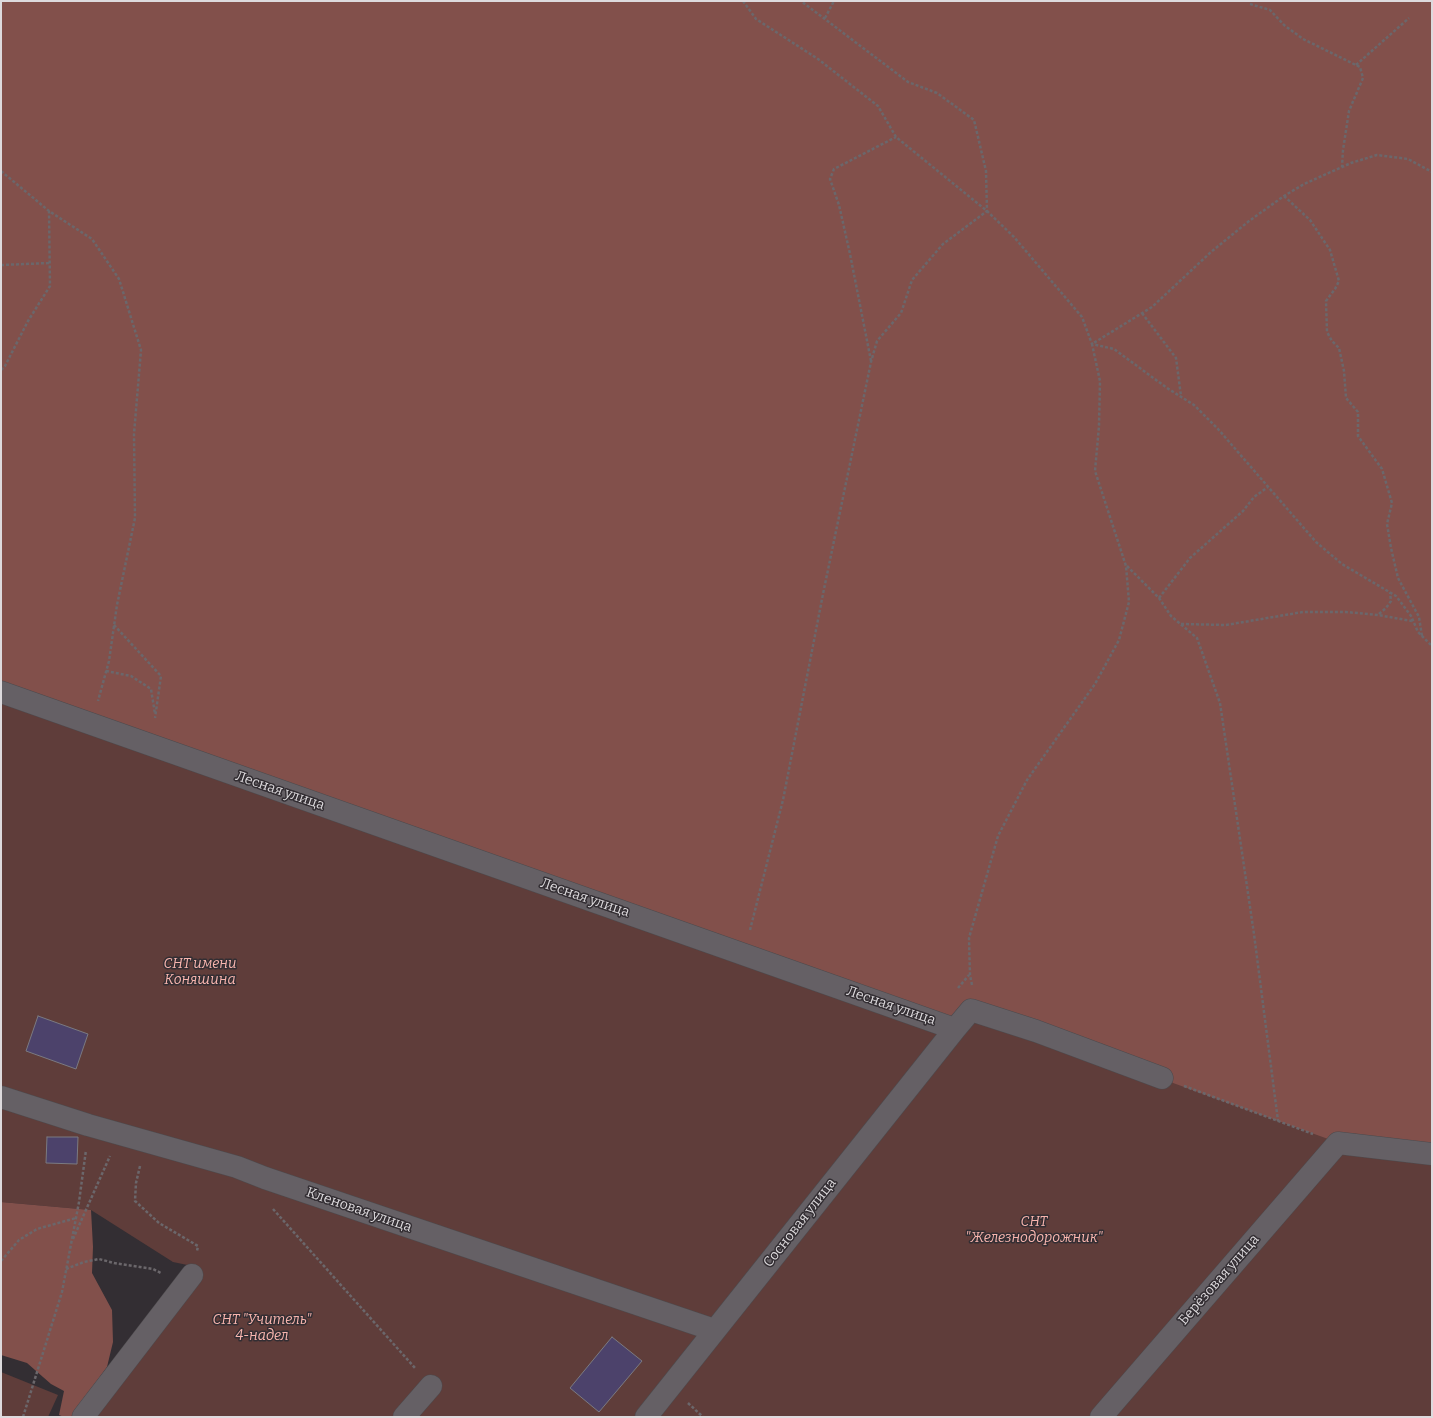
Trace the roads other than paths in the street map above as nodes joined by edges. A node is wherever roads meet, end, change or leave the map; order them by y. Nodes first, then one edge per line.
1 (1, 692) edge
2 (955, 1028) junction
3 (1162, 1078) road end
4 (1, 1097) edge
5 (1432, 1154) edge
6 (189, 1280) road end
7 (714, 1330) junction
8 (431, 1386) road end
9 (83, 1417) edge
10 (404, 1417) edge
11 (646, 1417) edge
12 (1101, 1417) edge

1 - 2 street, Лесная улица
2 - 3 street, Лесная улица
2 - 7 street, Сосновая улица
4 - 7 street, Кленовая улица
5 - 12 street, Берёзовая улица
6 - 9 street
7 - 11 street, Сосновая улица
8 - 10 street

